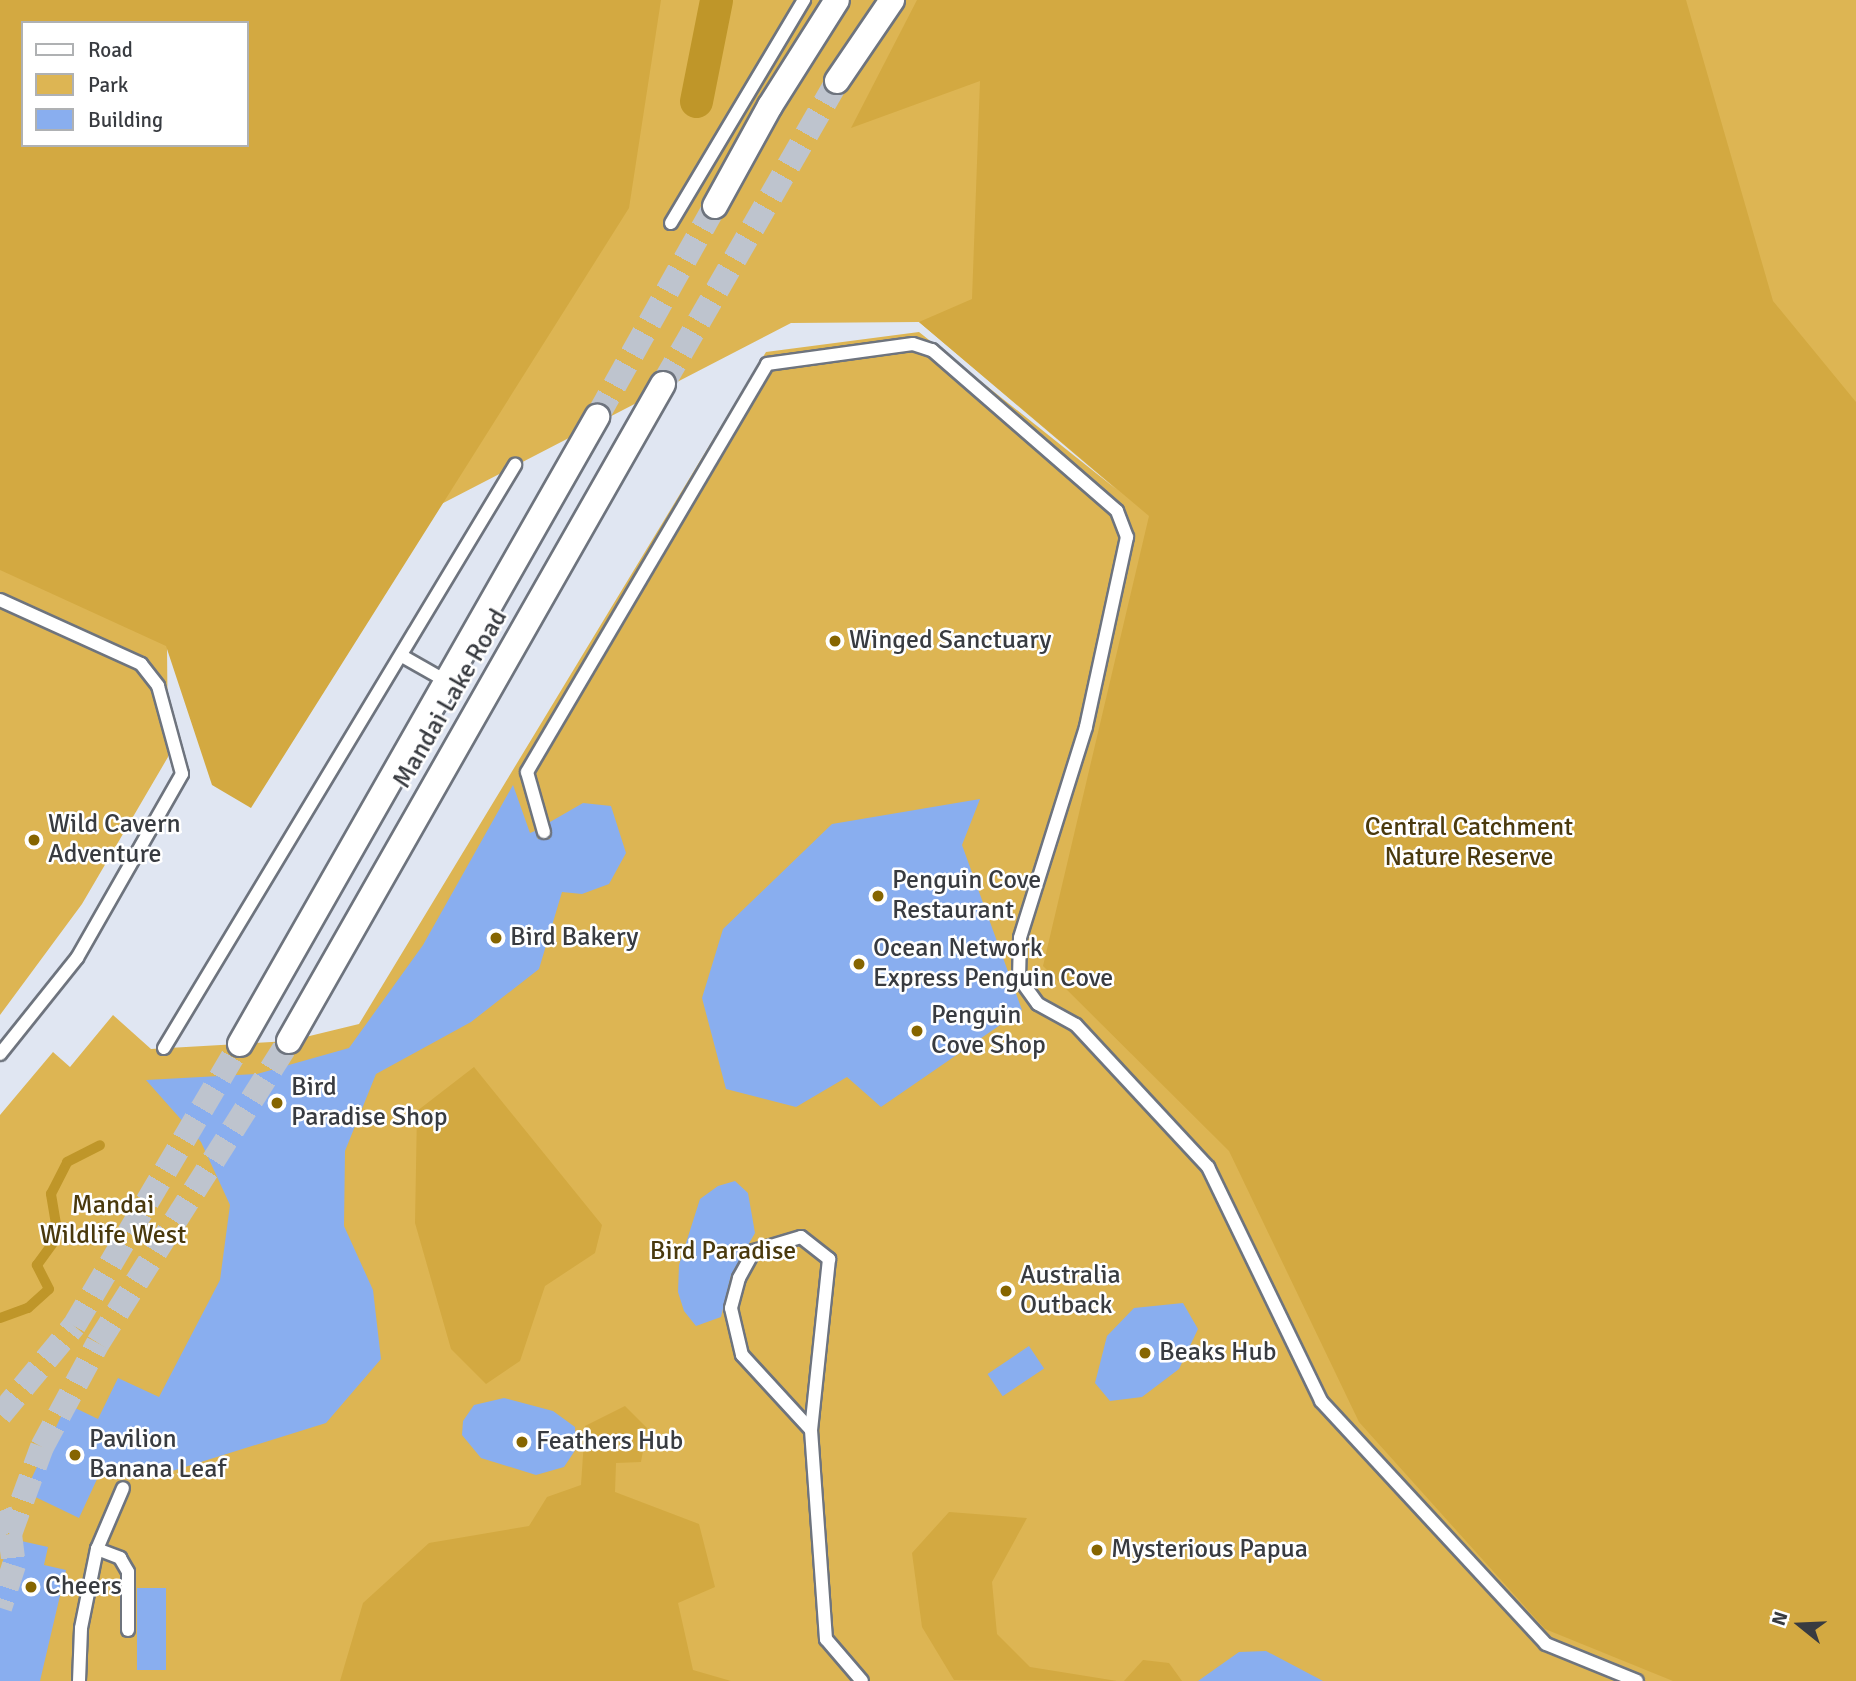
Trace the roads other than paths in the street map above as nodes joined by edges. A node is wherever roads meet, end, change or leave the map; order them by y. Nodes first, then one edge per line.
1 (804, 0) edge
2 (837, 0) edge
3 (892, 0) edge
4 (837, 81) tunnel mouth
5 (715, 206) tunnel mouth
6 (671, 223) dead end
7 (663, 384) tunnel mouth
8 (597, 417) tunnel mouth
9 (515, 465) dead end
10 (0, 600) edge
11 (402, 656) junction
12 (446, 681) junction
13 (544, 832) dead end
14 (289, 1041) tunnel mouth
15 (240, 1044) tunnel mouth
16 (164, 1048) dead end
17 (0, 1054) edge
18 (811, 1430) junction
19 (123, 1488) dead end
20 (97, 1549) junction
21 (128, 1630) dead end
22 (79, 1681) edge
23 (862, 1681) edge
24 (1637, 1681) edge

1 - 6 lane
2 - 5 street
3 - 4 street
7 - 14 street, Mandai Lake Road
8 - 12 street, Mandai Lake Road
9 - 11 lane
10 - 17 lane
11 - 12 lane
11 - 16 lane
12 - 15 street, Mandai Lake Road
13 - 24 lane
18 - 18 lane
18 - 23 lane
19 - 20 lane
20 - 21 lane
20 - 22 lane

